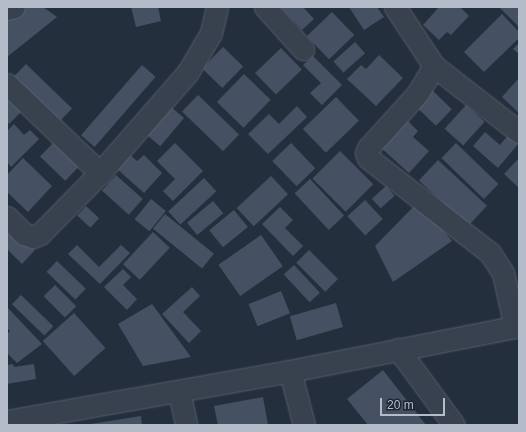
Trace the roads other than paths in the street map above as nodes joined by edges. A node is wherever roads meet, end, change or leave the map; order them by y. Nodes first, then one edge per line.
1 (14, 7) edge
2 (217, 7) edge
3 (265, 7) edge
4 (395, 7) edge
5 (7, 9) edge
6 (303, 49) dead end
7 (434, 66) junction
8 (7, 84) edge
9 (519, 132) edge
10 (100, 173) junction
11 (7, 217) edge
12 (517, 326) edge
13 (398, 349) junction
14 (290, 371) junction
15 (179, 391) junction
16 (45, 419) edge
17 (7, 421) edge
18 (186, 425) edge
19 (304, 425) edge
20 (454, 425) edge

1 - 5 street
2 - 10 street
3 - 6 street
4 - 7 street
7 - 9 street
7 - 12 street
8 - 10 street
10 - 11 street
12 - 13 street
13 - 14 street
13 - 20 street
14 - 15 street
14 - 19 street
15 - 16 street
15 - 18 street
16 - 17 street

